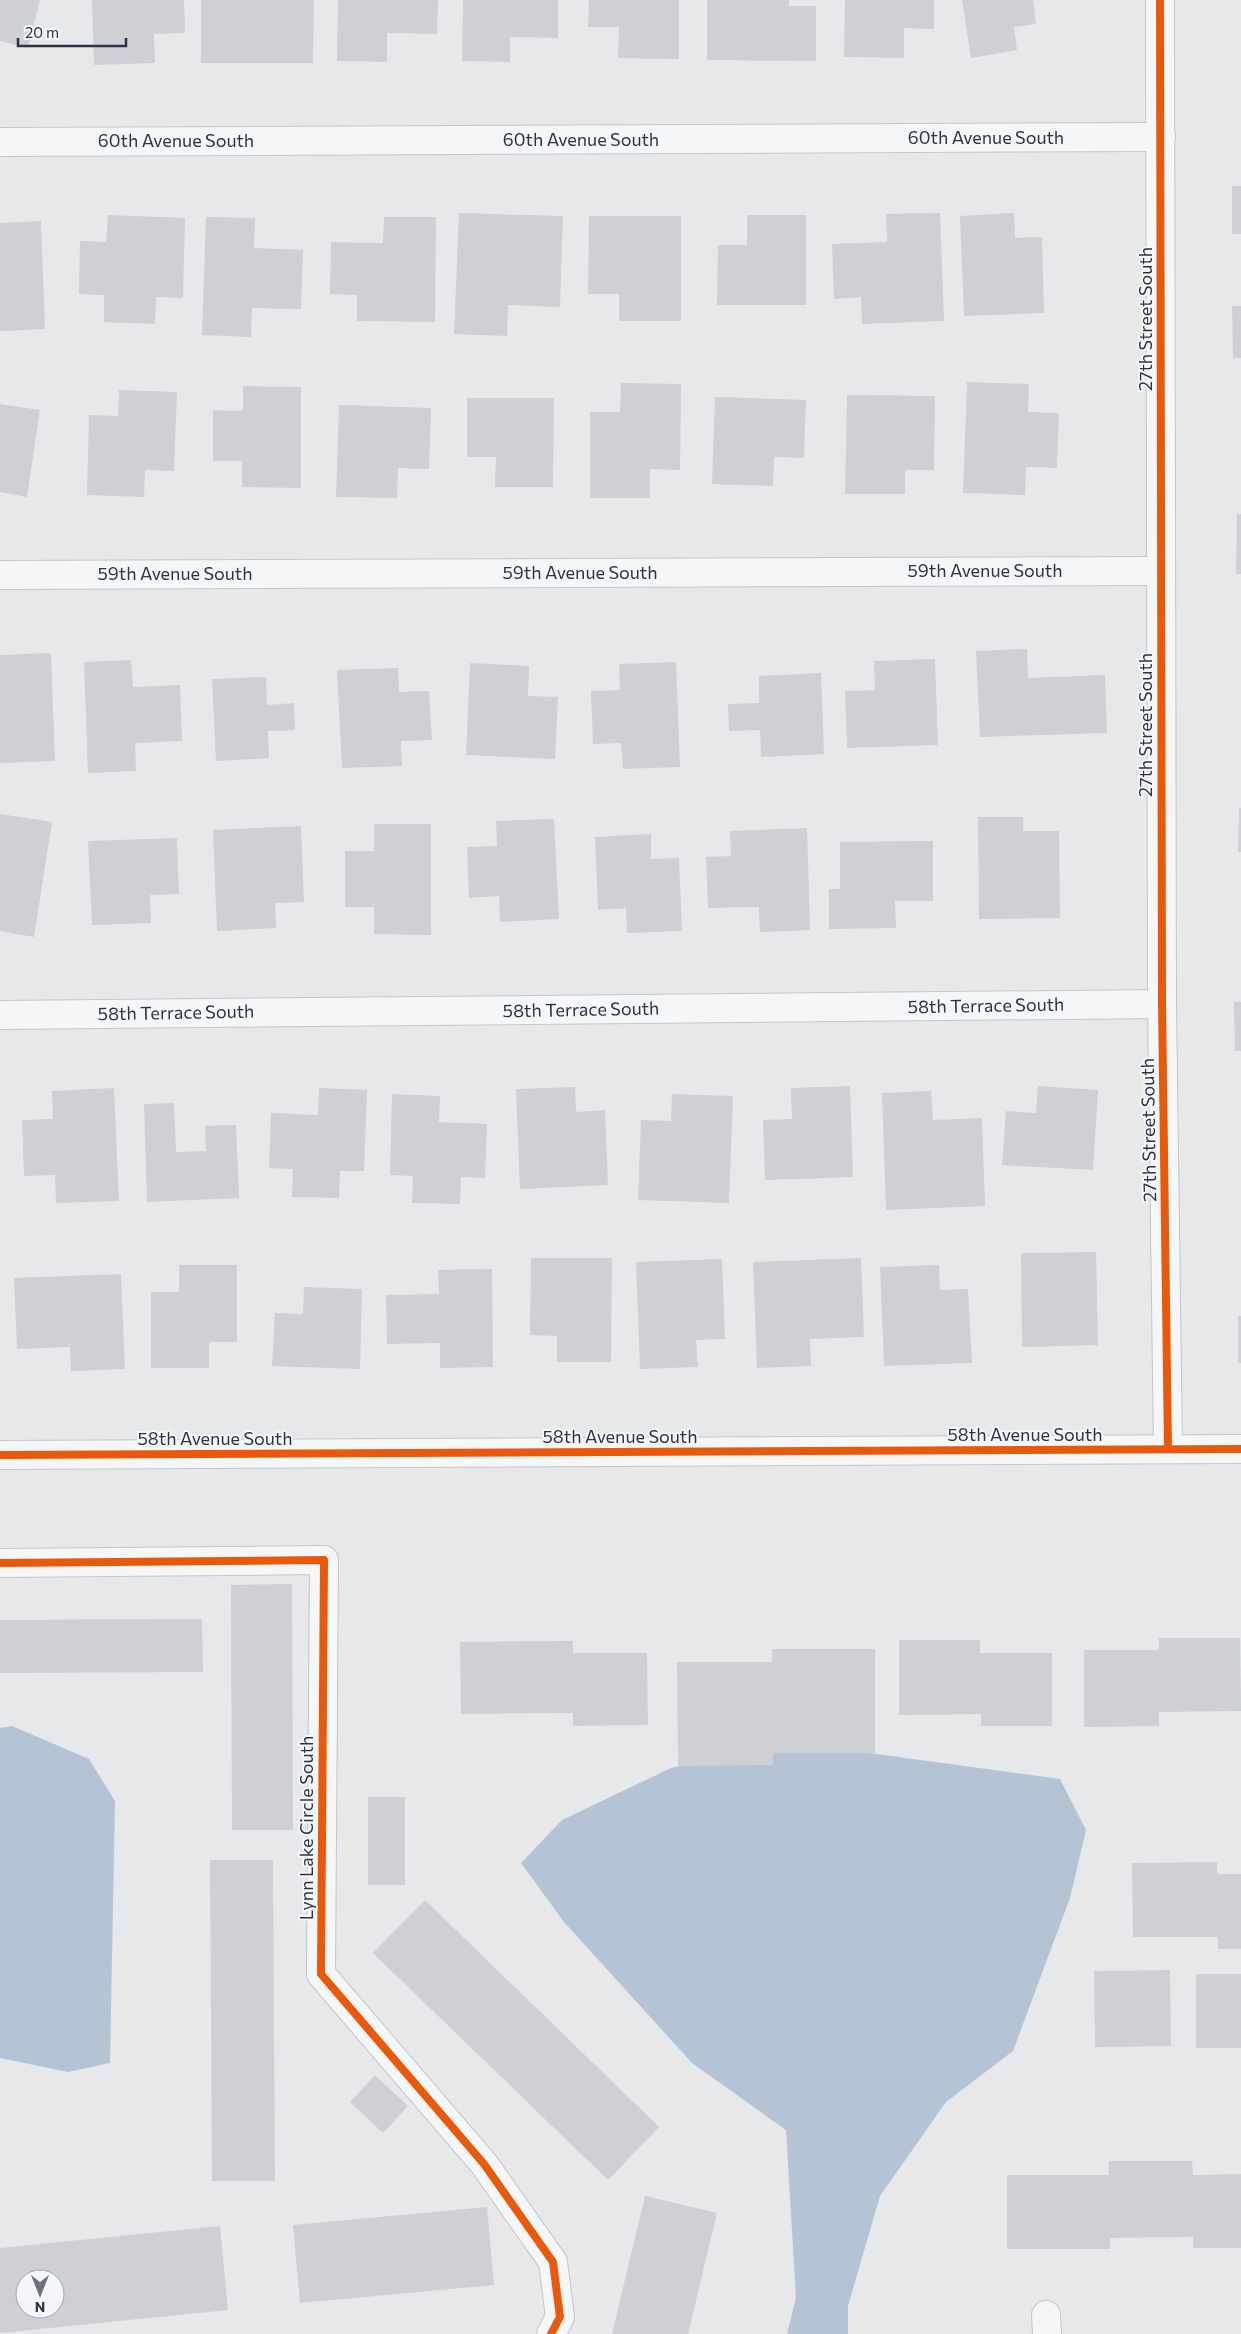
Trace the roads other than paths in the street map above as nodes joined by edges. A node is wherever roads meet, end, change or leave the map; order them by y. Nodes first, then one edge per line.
1 (1160, 0) edge
2 (1162, 137) junction
3 (0, 142) edge
4 (1160, 571) junction
5 (0, 575) edge
6 (1162, 1004) junction
7 (0, 1015) edge
8 (1168, 1449) junction
9 (1241, 1449) edge
10 (0, 1455) edge
11 (0, 1563) edge
12 (551, 2334) edge

1 - 2 street, 27th Street South
2 - 3 street, 60th Avenue South
2 - 4 street, 27th Street South
4 - 5 street, 59th Avenue South
4 - 6 street, 27th Street South
6 - 7 street, 58th Terrace South
6 - 8 street, 27th Street South
8 - 9 street, 58th Avenue South
8 - 10 street, 58th Avenue South
11 - 12 street, Lynn Lake Circle South

